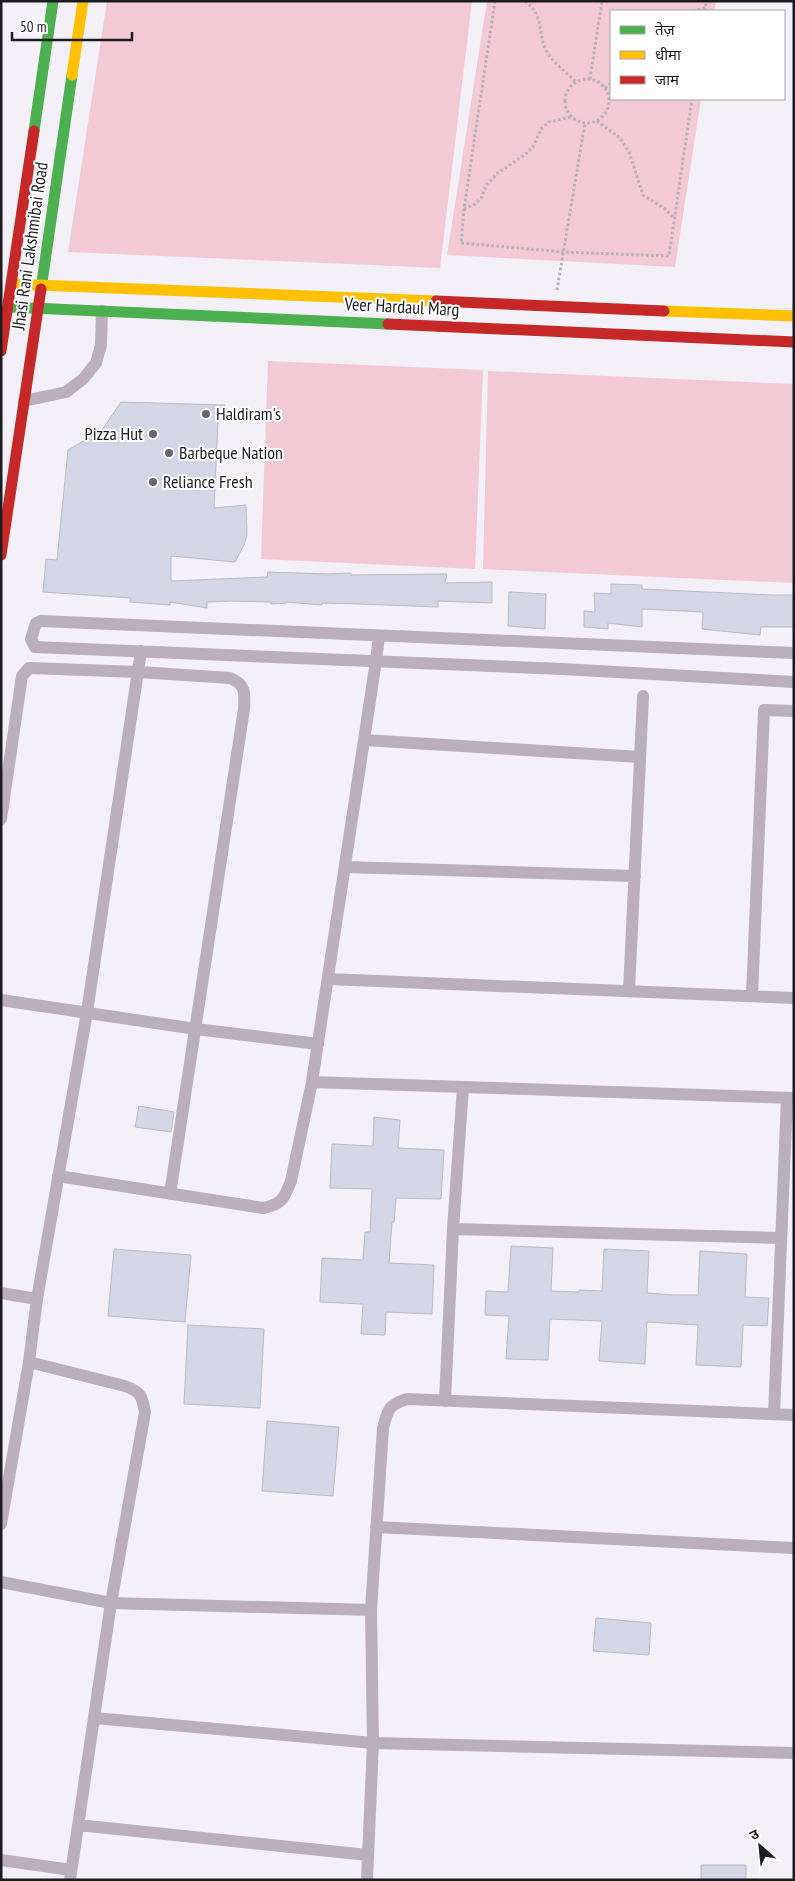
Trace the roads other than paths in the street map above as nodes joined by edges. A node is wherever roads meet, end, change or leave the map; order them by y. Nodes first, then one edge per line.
1 (53, 1) edge
2 (83, 1) edge
3 (7, 283) edge
4 (42, 285) junction
5 (9, 307) junction
6 (38, 308) junction
7 (102, 311) junction
8 (794, 316) edge
9 (794, 342) edge
10 (1, 351) edge
11 (24, 402) junction
12 (1, 555) edge
13 (379, 636) junction
14 (141, 651) junction
15 (794, 653) edge
16 (376, 661) junction
17 (139, 672) junction
18 (794, 682) edge
19 (643, 696) dead end
20 (794, 711) edge
21 (364, 740) junction
22 (640, 757) junction
23 (1, 818) edge
24 (345, 866) junction
25 (634, 876) junction
26 (328, 979) junction
27 (629, 991) junction
28 (752, 996) junction
29 (794, 998) edge
30 (1, 1000) edge
31 (87, 1012) junction
32 (196, 1029) junction
33 (318, 1044) junction
34 (312, 1082) junction
35 (463, 1087) junction
36 (790, 1098) edge
37 (58, 1176) junction
38 (170, 1194) junction
39 (453, 1229) junction
40 (782, 1238) junction
41 (1, 1293) edge
42 (37, 1299) junction
43 (29, 1362) junction
44 (446, 1402) junction
45 (774, 1414) junction
46 (794, 1415) edge
47 (1, 1524) edge
48 (376, 1527) junction
49 (794, 1548) edge
50 (1, 1582) edge
51 (111, 1603) junction
52 (371, 1610) junction
53 (94, 1718) junction
54 (373, 1744) junction
55 (794, 1753) edge
56 (78, 1825) junction
57 (368, 1855) junction
58 (1, 1860) edge
59 (70, 1875) edge
60 (367, 1880) edge

1 - 3 street, Jhasi Rani Lakshmibai Road
2 - 4 street, Jhasi Rani Lakshmibai Road
3 - 4 street, Veer Hardaul Marg
3 - 5 street, Jhasi Rani Lakshmibai Road
4 - 6 street, Jhasi Rani Lakshmibai Road
4 - 8 street, Veer Hardaul Marg
5 - 6 street, Veer Hardaul Marg
5 - 10 street, Jhasi Rani Lakshmibai Road
6 - 7 street, Veer Hardaul Marg
6 - 11 street, Jhasi Rani Lakshmibai Road
7 - 9 street, Veer Hardaul Marg
7 - 11 street
11 - 12 street, Jhasi Rani Lakshmibai Road
13 - 14 street
13 - 15 street
13 - 16 street
14 - 16 street
14 - 17 street
16 - 18 street
16 - 21 street
17 - 23 street
17 - 31 street
17 - 32 street
19 - 22 street
20 - 28 street
21 - 22 street
21 - 24 street
22 - 25 street
24 - 25 street
24 - 26 street
25 - 27 street
26 - 27 street
26 - 33 street
27 - 28 street
28 - 29 street
30 - 31 street
31 - 32 street
31 - 37 street
32 - 33 street
32 - 38 street
33 - 34 street
34 - 35 street
34 - 38 street
35 - 36 street
35 - 39 street
36 - 40 street
37 - 38 street
37 - 42 street
39 - 40 street
39 - 44 street
40 - 45 street
41 - 42 street
42 - 43 street
43 - 47 street
43 - 51 street
44 - 45 street
44 - 48 street
45 - 46 street
48 - 49 street
48 - 52 street
50 - 51 street
51 - 52 street
51 - 53 street
52 - 54 street
53 - 54 street
53 - 56 street
54 - 55 street
54 - 57 street
56 - 57 street
56 - 59 street
57 - 60 street
58 - 59 street

